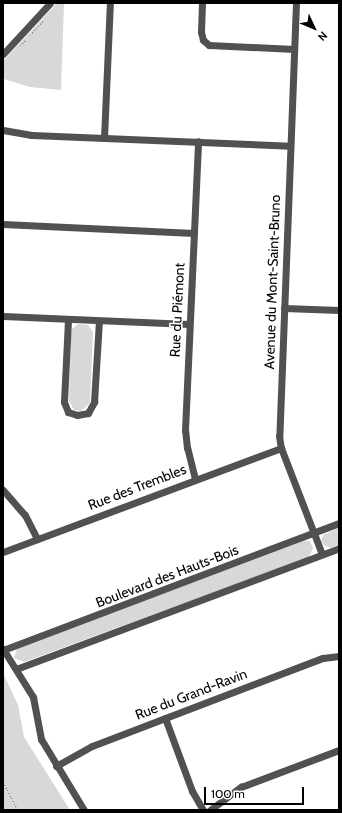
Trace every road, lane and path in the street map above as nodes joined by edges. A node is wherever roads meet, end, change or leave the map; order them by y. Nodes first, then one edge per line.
1 (50, 3) edge
2 (110, 3) edge
3 (202, 3) edge
4 (296, 3) edge
5 (294, 49) junction
6 (3, 54) edge
7 (3, 130) edge
8 (104, 138) junction
9 (198, 141) junction
10 (290, 146) junction
11 (3, 224) edge
12 (194, 233) junction
13 (284, 308) junction
14 (339, 310) edge
15 (3, 316) edge
16 (68, 320) junction
17 (99, 321) junction
18 (190, 324) junction
19 (281, 448) junction
20 (195, 479) junction
21 (3, 490) edge
22 (339, 523) edge
23 (314, 533) junction
24 (37, 539) junction
25 (339, 548) edge
26 (3, 552) edge
27 (322, 554) junction
28 (3, 649) edge
29 (339, 656) edge
30 (16, 669) junction
31 (165, 718) junction
32 (339, 750) edge
33 (56, 766) junction
34 (3, 782) edge
35 (18, 810) edge
36 (84, 810) edge
37 (203, 810) edge
38 (210, 810) edge

1 - 6 street
2 - 8 street
3 - 5 street
4 - 5 street, Avenue du Mont-Saint-Bruno
5 - 10 street, Avenue du Mont-Saint-Bruno
7 - 8 street
8 - 9 street
9 - 10 street
9 - 12 street, Rue du Piémont
10 - 13 street, Avenue du Mont-Saint-Bruno
11 - 12 street
12 - 18 street, Rue du Piémont
13 - 14 street
13 - 19 street, Avenue du Mont-Saint-Bruno
15 - 16 street
16 - 17 street
16 - 17 street
17 - 18 street
18 - 20 street, Rue du Piémont
19 - 20 street, Rue des Trembles
19 - 23 street, Avenue du Mont-Saint-Bruno
20 - 24 street, Rue des Trembles
21 - 24 street
22 - 23 street, Boulevard des Hauts-Bois
23 - 27 street, Avenue du Mont-Saint-Bruno
23 - 28 street, Boulevard des Hauts-Bois
24 - 26 street, Rue des Trembles
25 - 27 street
27 - 30 street
28 - 30 street
29 - 31 street, Rue du Grand-Ravin
30 - 33 street
31 - 33 street, Rue du Grand-Ravin
31 - 37 street
32 - 38 street
33 - 36 street
34 - 35 path

